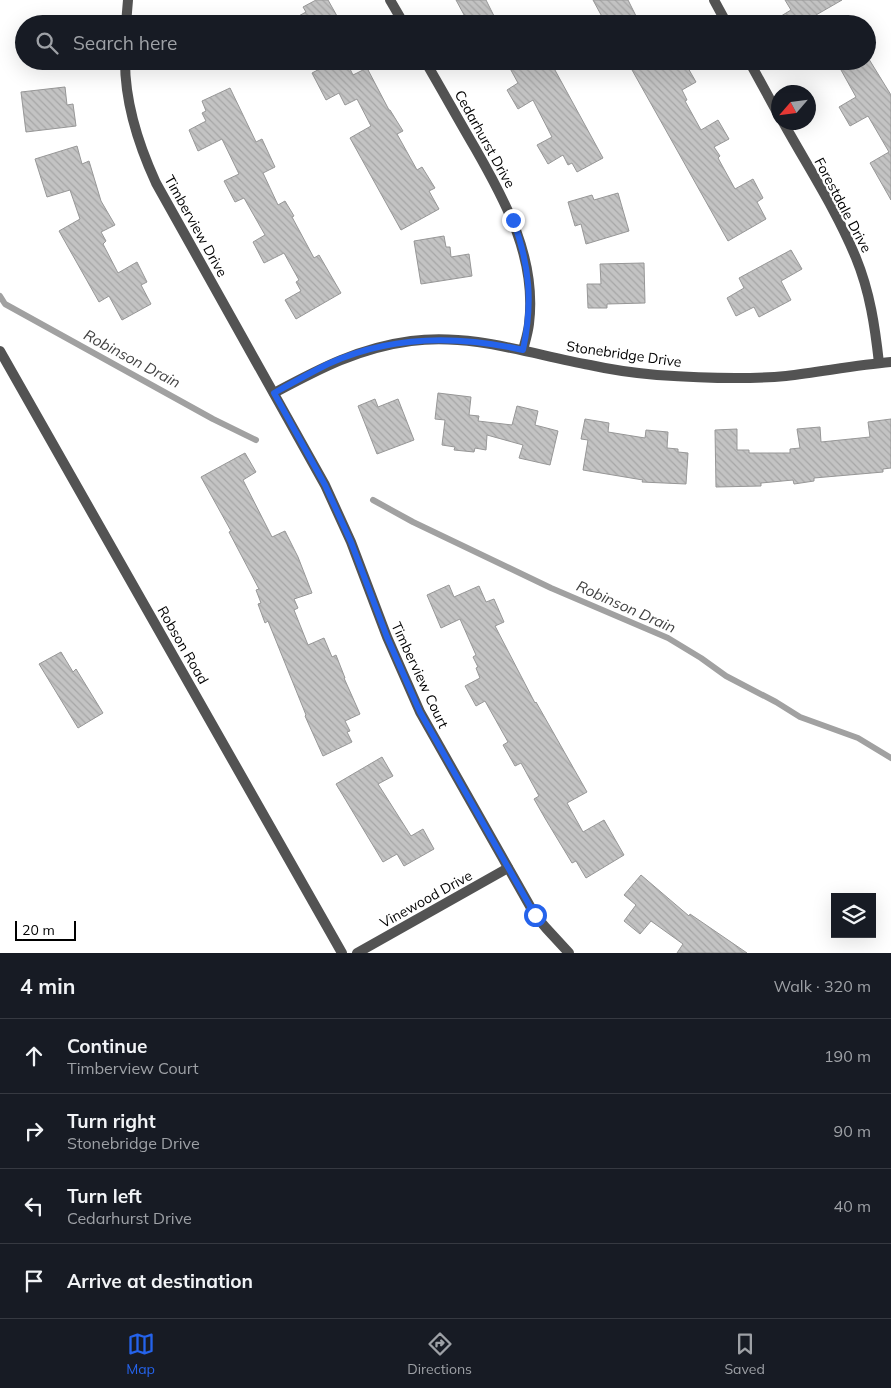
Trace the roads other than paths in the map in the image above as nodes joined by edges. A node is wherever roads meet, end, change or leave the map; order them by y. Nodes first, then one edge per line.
1 (128, 0) edge
2 (390, 0) edge
3 (714, 0) edge
4 (127, 15) edge
5 (399, 15) edge
6 (723, 15) edge
7 (125, 70) edge
8 (430, 70) edge
9 (753, 70) edge
10 (771, 102) edge
11 (787, 130) edge
12 (523, 350) junction
13 (0, 351) edge
14 (891, 362) edge
15 (879, 363) junction
16 (274, 393) junction
17 (508, 868) junction
18 (342, 953) edge
19 (357, 953) edge
20 (569, 953) edge

1 - 4 street
2 - 5 street
3 - 6 street
7 - 16 street, Timberview Drive
8 - 12 street, Cedarhurst Drive
9 - 10 street
11 - 15 street, Forestdale Drive
12 - 15 street, Stonebridge Drive
12 - 16 street, Stonebridge Drive
13 - 18 street, Robson Road
14 - 15 street, Stonebridge Drive
16 - 17 street, Timberview Court
17 - 19 street, Vinewood Drive
17 - 20 street, Timberview Court

